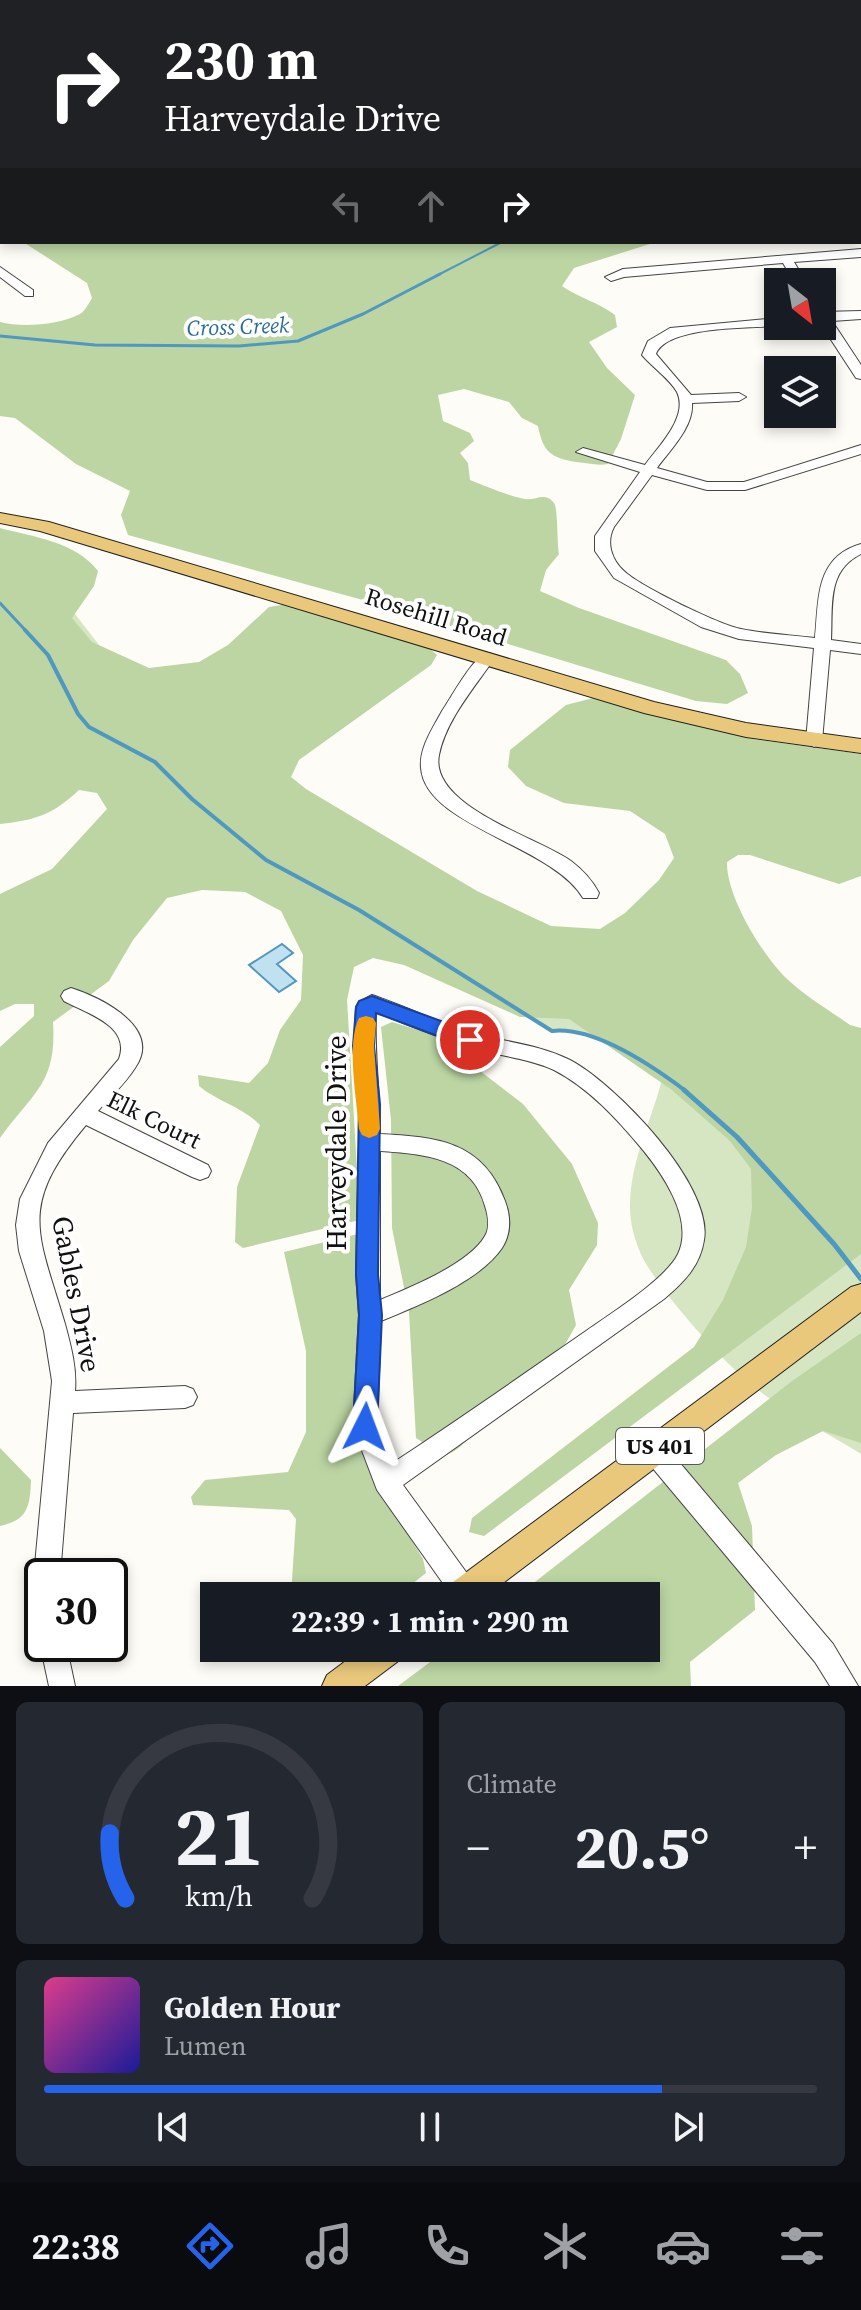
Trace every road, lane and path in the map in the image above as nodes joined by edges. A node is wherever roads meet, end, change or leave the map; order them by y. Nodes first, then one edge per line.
1 (861, 253) edge
2 (786, 259) junction
3 (791, 268) edge
4 (0, 271) edge
5 (611, 277) dead end
6 (29, 293) dead end
7 (861, 315) edge
8 (836, 316) edge
9 (764, 323) edge
10 (836, 338) edge
11 (861, 375) edge
12 (739, 397) dead end
13 (686, 399) junction
14 (861, 449) edge
15 (583, 452) dead end
16 (648, 470) junction
17 (0, 518) edge
18 (861, 549) edge
19 (822, 645) junction
20 (861, 649) edge
21 (486, 659) junction
22 (814, 741) junction
23 (861, 746) edge
24 (590, 893) dead end
25 (71, 996) dead end
26 (84, 1114) junction
27 (369, 1142) junction
28 (200, 1171) dead end
29 (861, 1296) edge
30 (370, 1315) junction
31 (185, 1397) dead end
32 (63, 1403) junction
33 (654, 1451) junction
34 (386, 1482) junction
35 (46, 1558) edge
36 (454, 1582) edge
37 (478, 1582) edge
38 (57, 1662) edge
39 (371, 1662) edge
40 (62, 1686) edge
41 (338, 1686) edge
42 (845, 1686) edge

1 - 2 street
2 - 3 street
2 - 5 street
4 - 6 street
7 - 8 street
9 - 13 street
10 - 11 street
12 - 13 street
13 - 16 street
14 - 16 street
15 - 16 street
16 - 19 street
17 - 21 main road, Rosehill Road
18 - 19 street
19 - 20 street
19 - 22 street
21 - 22 main road, Rosehill Road
21 - 24 street
22 - 23 main road, Rosehill Road
25 - 26 street, Gables Drive
26 - 28 street, Elk Court
26 - 32 street, Gables Drive
27 - 30 street, Harveydale Drive
27 - 30 street
27 - 34 street, Harveydale Drive
29 - 33 main road, US 401
30 - 34 street, Harveydale Drive
31 - 32 street
32 - 35 street, Gables Drive
33 - 37 main road, US 401
33 - 42 street
34 - 36 street, Harveydale Drive
38 - 40 street
39 - 41 main road

